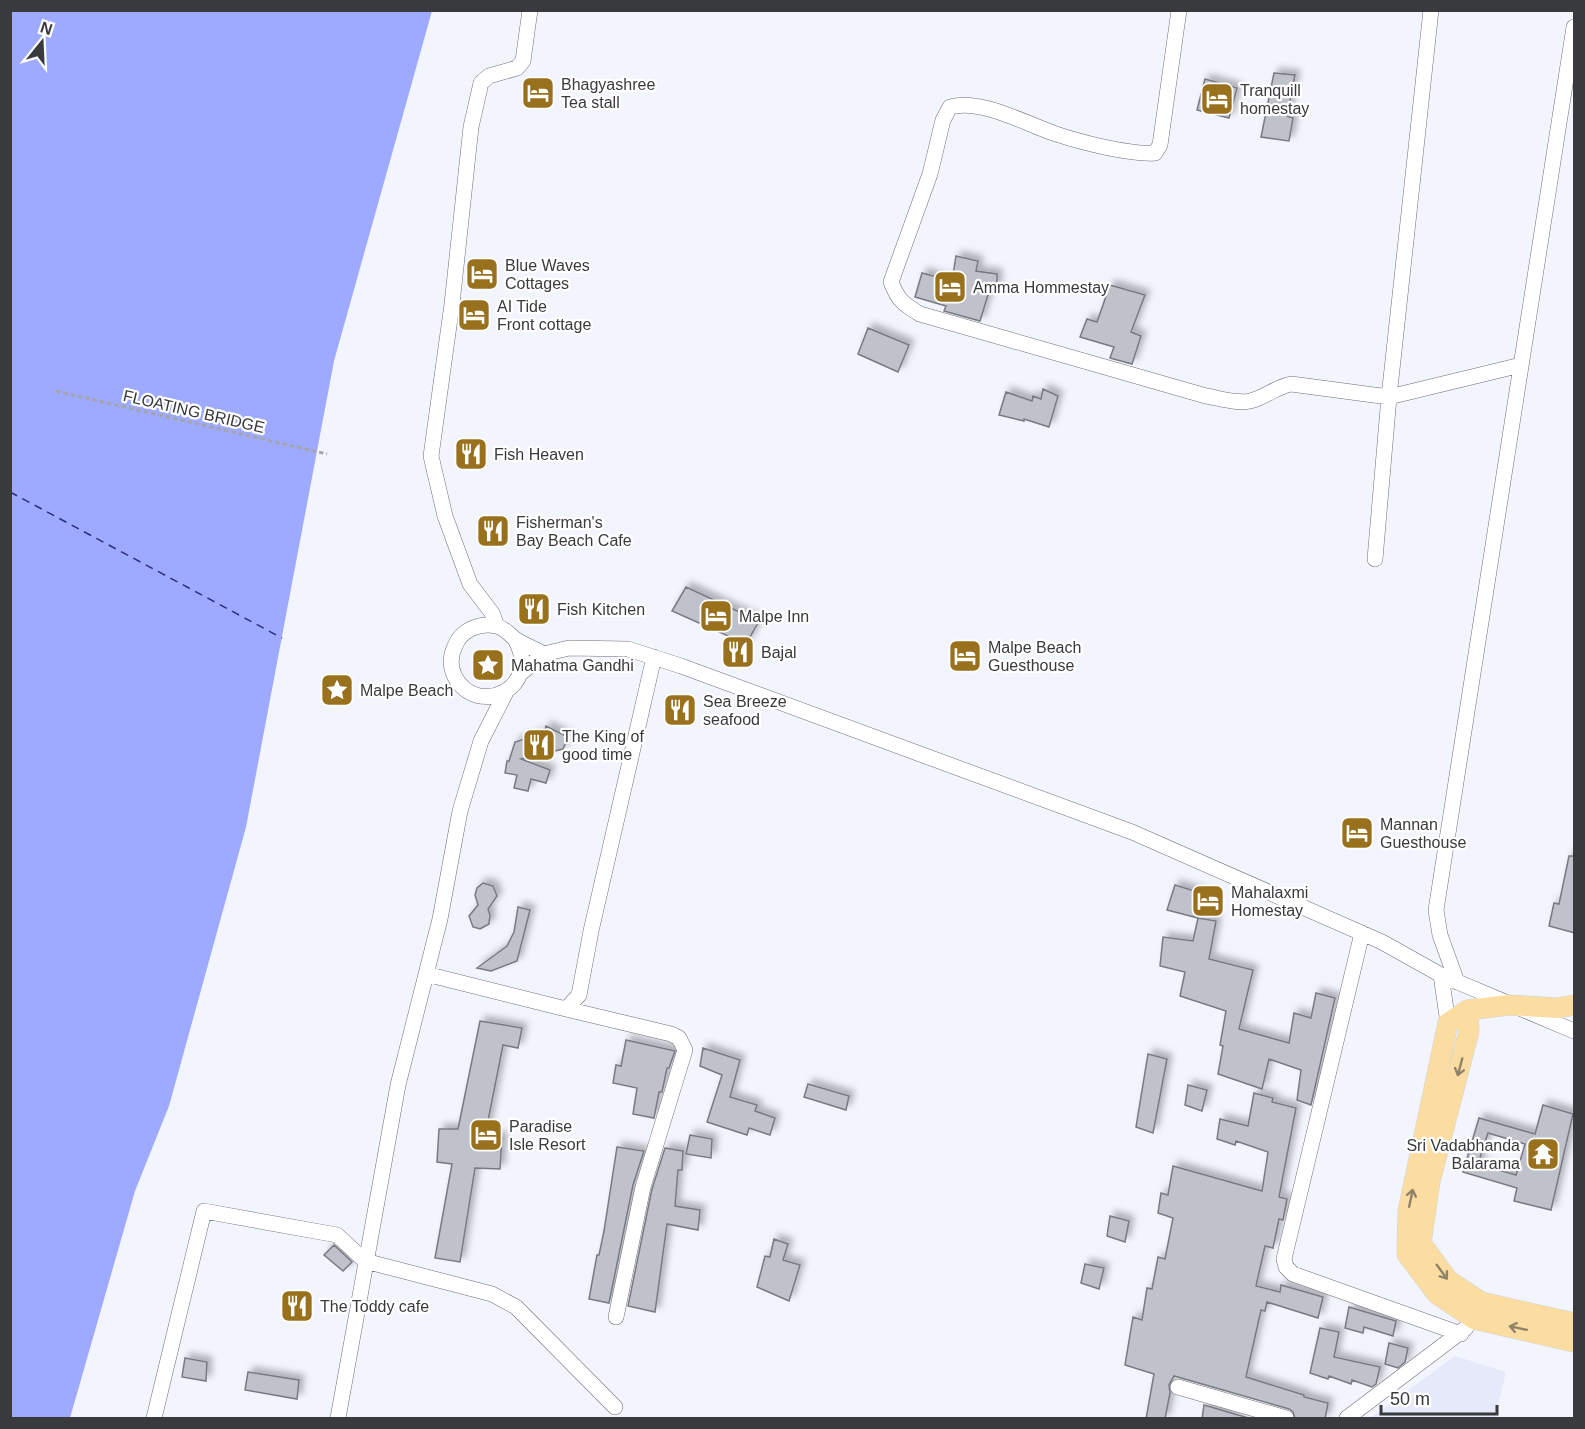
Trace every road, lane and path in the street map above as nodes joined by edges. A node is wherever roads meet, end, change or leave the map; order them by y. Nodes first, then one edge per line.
1 (530, 10) edge
2 (1179, 10) edge
3 (1431, 10) edge
4 (1575, 27) edge
5 (1521, 365) junction
6 (56, 391) dead end
7 (1389, 397) junction
8 (327, 454) dead end
9 (1375, 559) dead end
10 (496, 626) junction
11 (515, 639) junction
12 (544, 654) junction
13 (654, 657) junction
14 (521, 673) junction
15 (506, 692) junction
16 (1362, 933) junction
17 (426, 974) junction
18 (1441, 975) junction
19 (1457, 982) junction
20 (1509, 1005) junction
21 (1575, 1005) edge
22 (566, 1008) junction
23 (1468, 1010) junction
24 (1448, 1023) junction
25 (1575, 1031) edge
26 (365, 1261) junction
27 (616, 1317) dead end
28 (1474, 1319) junction
29 (1575, 1323) edge
30 (1461, 1334) junction
31 (1575, 1342) edge
32 (1178, 1387) dead end
33 (615, 1407) dead end
34 (154, 1419) edge
35 (338, 1419) edge
36 (1286, 1419) edge
37 (1347, 1419) edge

1 - 10 street
2 - 7 street
3 - 7 street
4 - 5 street
5 - 7 street
5 - 19 street
6 - 8 path, FLOATING BRIDGE
7 - 9 street
10 - 11 street
10 - 15 street
11 - 12 street
11 - 14 street
12 - 13 street
12 - 14 street
13 - 16 street
13 - 22 street
14 - 15 street
15 - 17 street
16 - 18 street
16 - 30 street
17 - 22 street
17 - 26 street
18 - 19 street
18 - 24 street
19 - 20 street
20 - 21 main road
20 - 23 main road
20 - 25 street
22 - 27 street
23 - 24 main road
23 -> 29 main road
28 -> 24 main road
26 - 33 street
26 - 34 street
26 - 35 street
28 - 30 street
31 -> 28 main road
30 - 37 street
32 - 36 street

